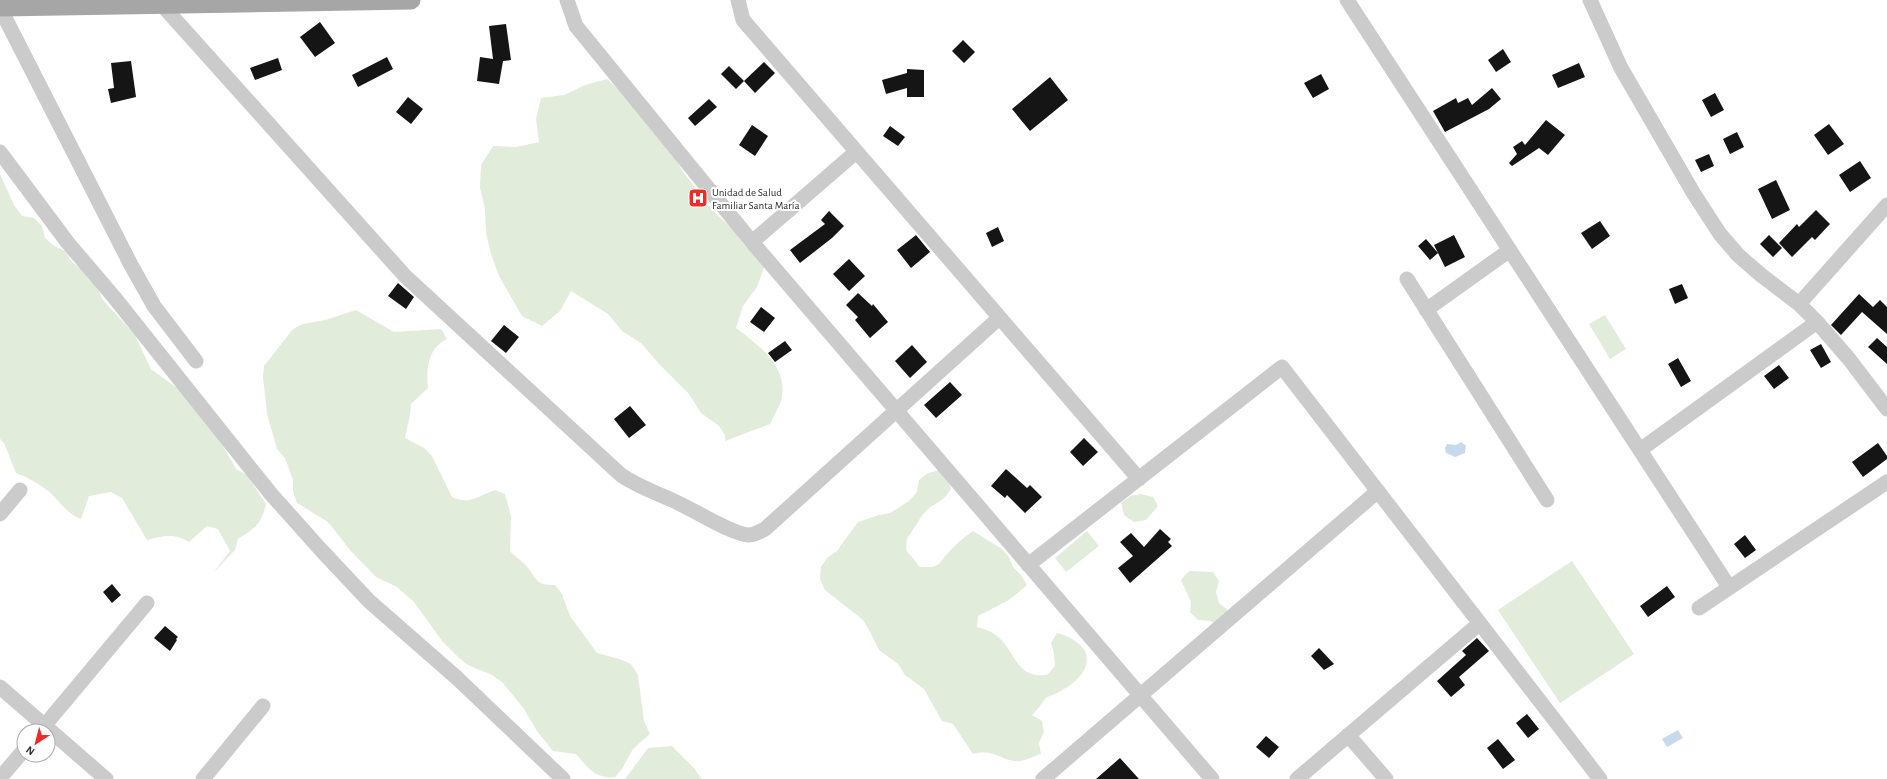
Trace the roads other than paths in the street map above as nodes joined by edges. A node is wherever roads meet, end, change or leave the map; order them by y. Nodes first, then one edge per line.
1 (411, 0) edge
2 (567, 0) edge
3 (738, 0) edge
4 (1346, 0) edge
5 (1590, 0) edge
6 (282, 1) edge
7 (162, 5) junction
8 (0, 8) edge
9 (0, 152) edge
10 (856, 152) junction
11 (1887, 205) edge
12 (752, 242) junction
13 (1510, 250) junction
14 (1407, 279) dead end
15 (1799, 304) junction
16 (1426, 310) junction
17 (1000, 318) junction
18 (1818, 322) junction
19 (196, 361) dead end
20 (1887, 409) edge
21 (896, 411) junction
22 (1640, 450) junction
23 (1139, 479) junction
24 (1887, 482) edge
25 (20, 490) dead end
26 (1378, 491) junction
27 (1547, 500) dead end
28 (0, 514) edge
29 (1028, 565) junction
30 (1729, 587) junction
31 (147, 603) dead end
32 (1699, 608) dead end
33 (1480, 623) junction
34 (0, 687) edge
35 (1140, 695) junction
36 (263, 706) dead end
37 (37, 723) edge
38 (46, 723) edge
39 (1348, 735) junction
40 (56, 739) edge
41 (16, 759) edge
42 (0, 778) edge
43 (106, 779) edge
44 (203, 779) edge
45 (563, 779) edge
46 (1043, 779) edge
47 (1212, 779) edge
48 (1297, 779) edge
49 (1386, 779) edge
50 (1600, 779) edge

1 - 6 main road
2 - 12 street
3 - 10 street
4 - 13 street
5 - 15 street
6 - 7 main road
7 - 8 main road
7 - 21 street
8 - 19 street
9 - 45 street
10 - 12 street
10 - 17 street
11 - 15 street
12 - 21 street
13 - 16 street
13 - 22 street
14 - 16 street
15 - 18 street
16 - 27 street
17 - 21 street
17 - 23 street
18 - 20 street
18 - 22 street
21 - 29 street
22 - 30 street
23 - 26 street
23 - 29 street
24 - 30 street
25 - 28 street
26 - 33 street
26 - 35 street
29 - 35 street
30 - 32 street
31 - 38 street
33 - 39 street
33 - 50 street
34 - 37 street
35 - 46 street
35 - 47 street
36 - 44 street
39 - 48 street
39 - 49 street
40 - 43 street
41 - 42 street

